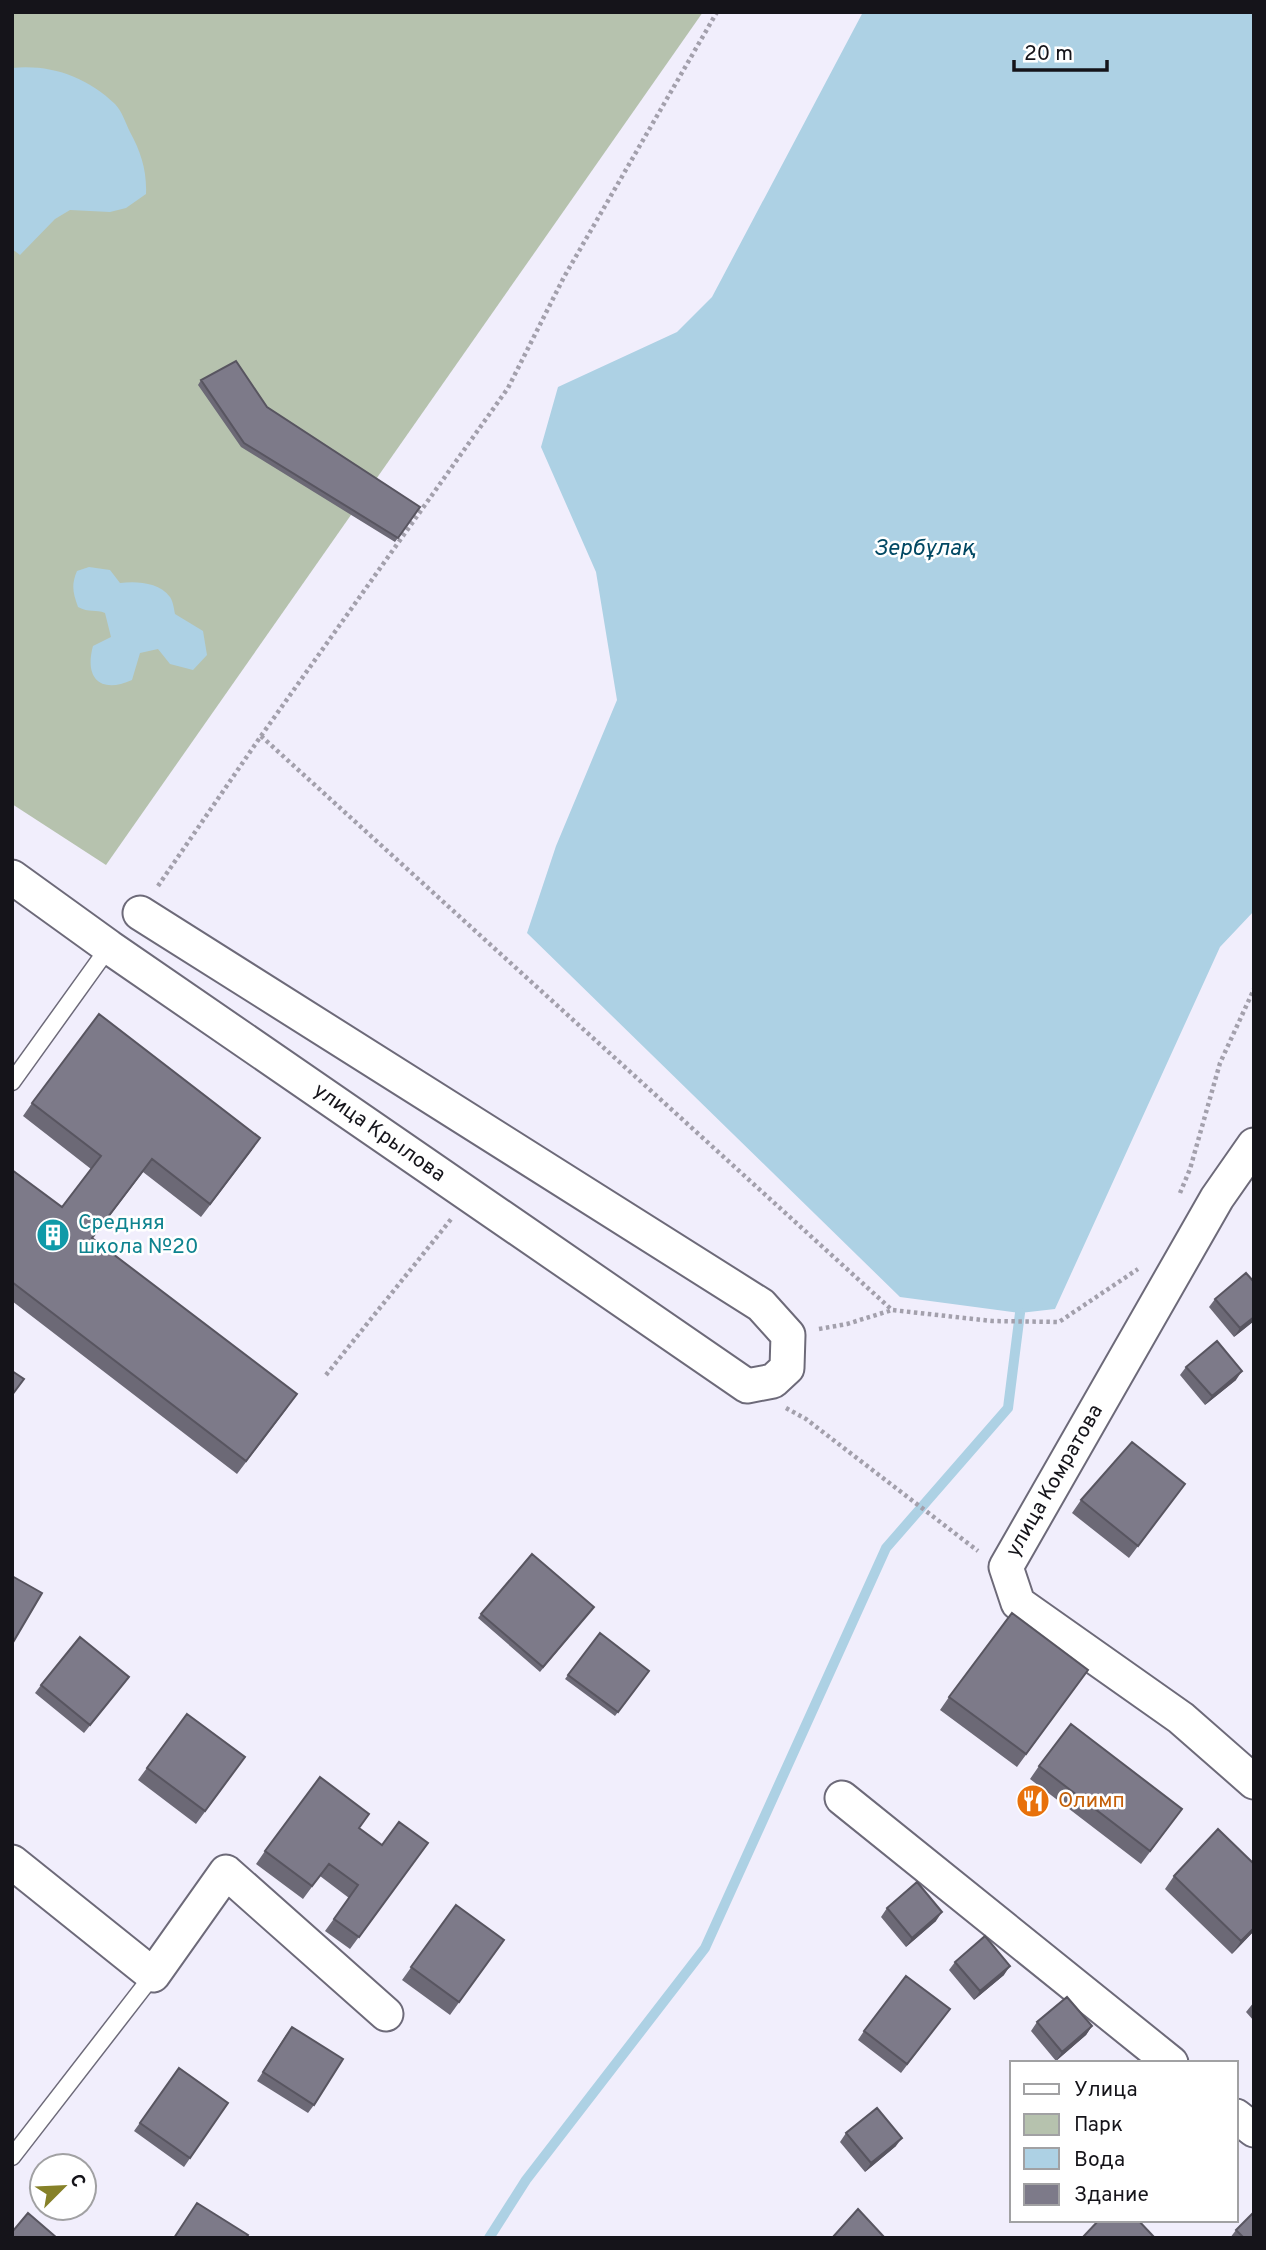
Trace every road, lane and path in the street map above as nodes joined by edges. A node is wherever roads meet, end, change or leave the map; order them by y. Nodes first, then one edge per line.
1 (717, 12) edge
2 (261, 736) junction
3 (12, 877) edge
4 (140, 913) joint
5 (109, 947) junction
6 (1254, 989) edge
7 (12, 1082) edge
8 (1254, 1145) edge
9 (470, 1195) junction
10 (1180, 1195) dead end
11 (1142, 1267) dead end
12 (892, 1310) junction
13 (788, 1335) junction
14 (326, 1375) dead end
15 (788, 1409) dead end
16 (980, 1552) dead end
17 (1254, 1782) edge
18 (842, 1798) dead end
19 (12, 1862) edge
20 (153, 1975) junction
21 (386, 2014) dead end
22 (1169, 2061) edge
23 (1238, 2118) edge
24 (1254, 2130) edge
25 (12, 2157) edge

1 - 2 path
2 - 4 path
2 - 12 path
3 - 5 street, улица Крылова
4 - 13 street
5 - 7 lane
5 - 9 street, улица Крылова
6 - 10 path
8 - 17 street, улица Комратова
9 - 13 street, улица Крылова
9 - 14 path
11 - 12 path
12 - 13 path
15 - 16 path
18 - 22 street
19 - 20 street
20 - 21 street
20 - 25 lane
23 - 24 street

